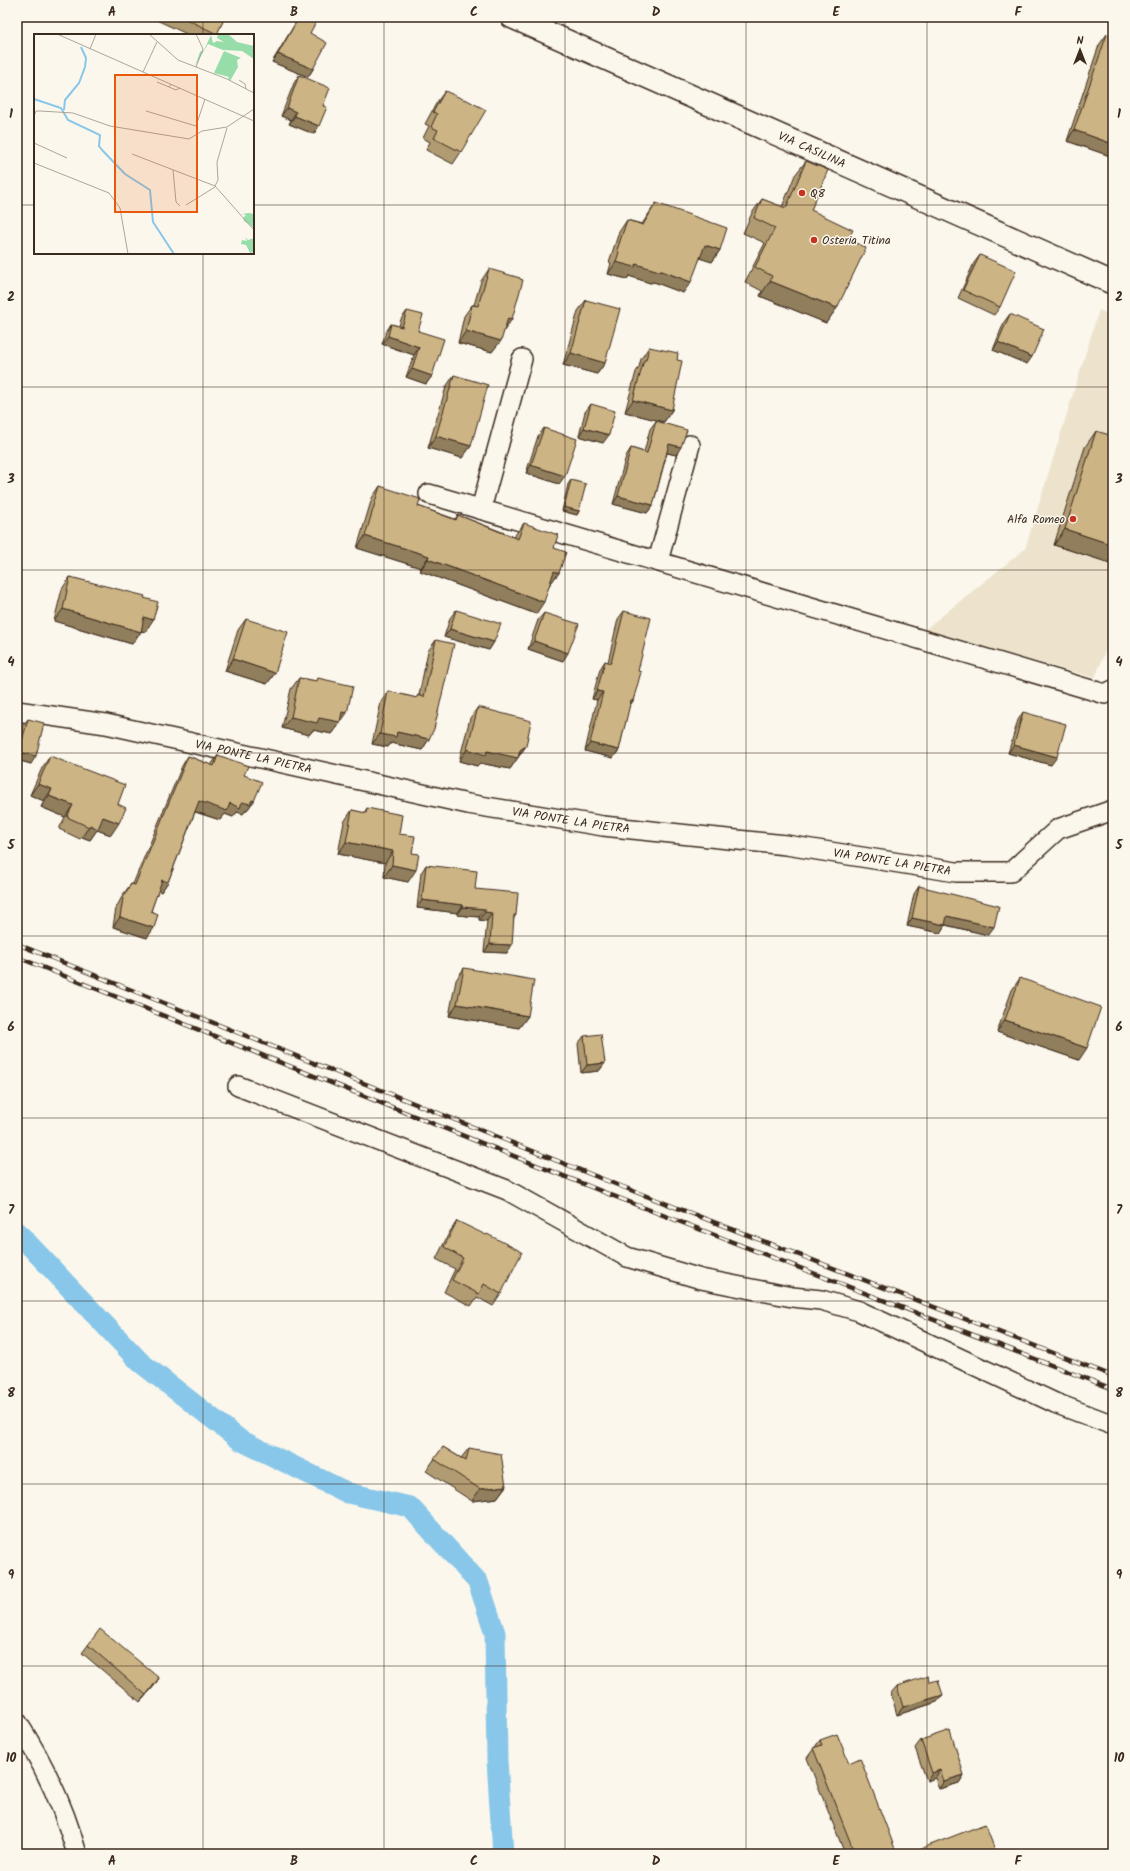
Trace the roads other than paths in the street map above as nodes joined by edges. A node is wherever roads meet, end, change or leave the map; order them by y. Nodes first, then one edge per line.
1 (512, 17) edge
2 (1113, 283) edge
3 (522, 359) dead end
4 (690, 445) dead end
5 (429, 494) dead end
6 (481, 509) junction
7 (658, 561) junction
8 (1113, 690) edge
9 (17, 711) edge
10 (1113, 810) edge
11 (238, 1086) dead end
12 (1113, 1426) edge
13 (17, 1722) edge
14 (77, 1854) edge

1 - 2 main road, VIA CASILINA
3 - 6 street
4 - 7 street
5 - 6 street
6 - 7 street
7 - 8 street
9 - 10 street, VIA PONTE LA PIETRA
11 - 12 street
13 - 14 street

